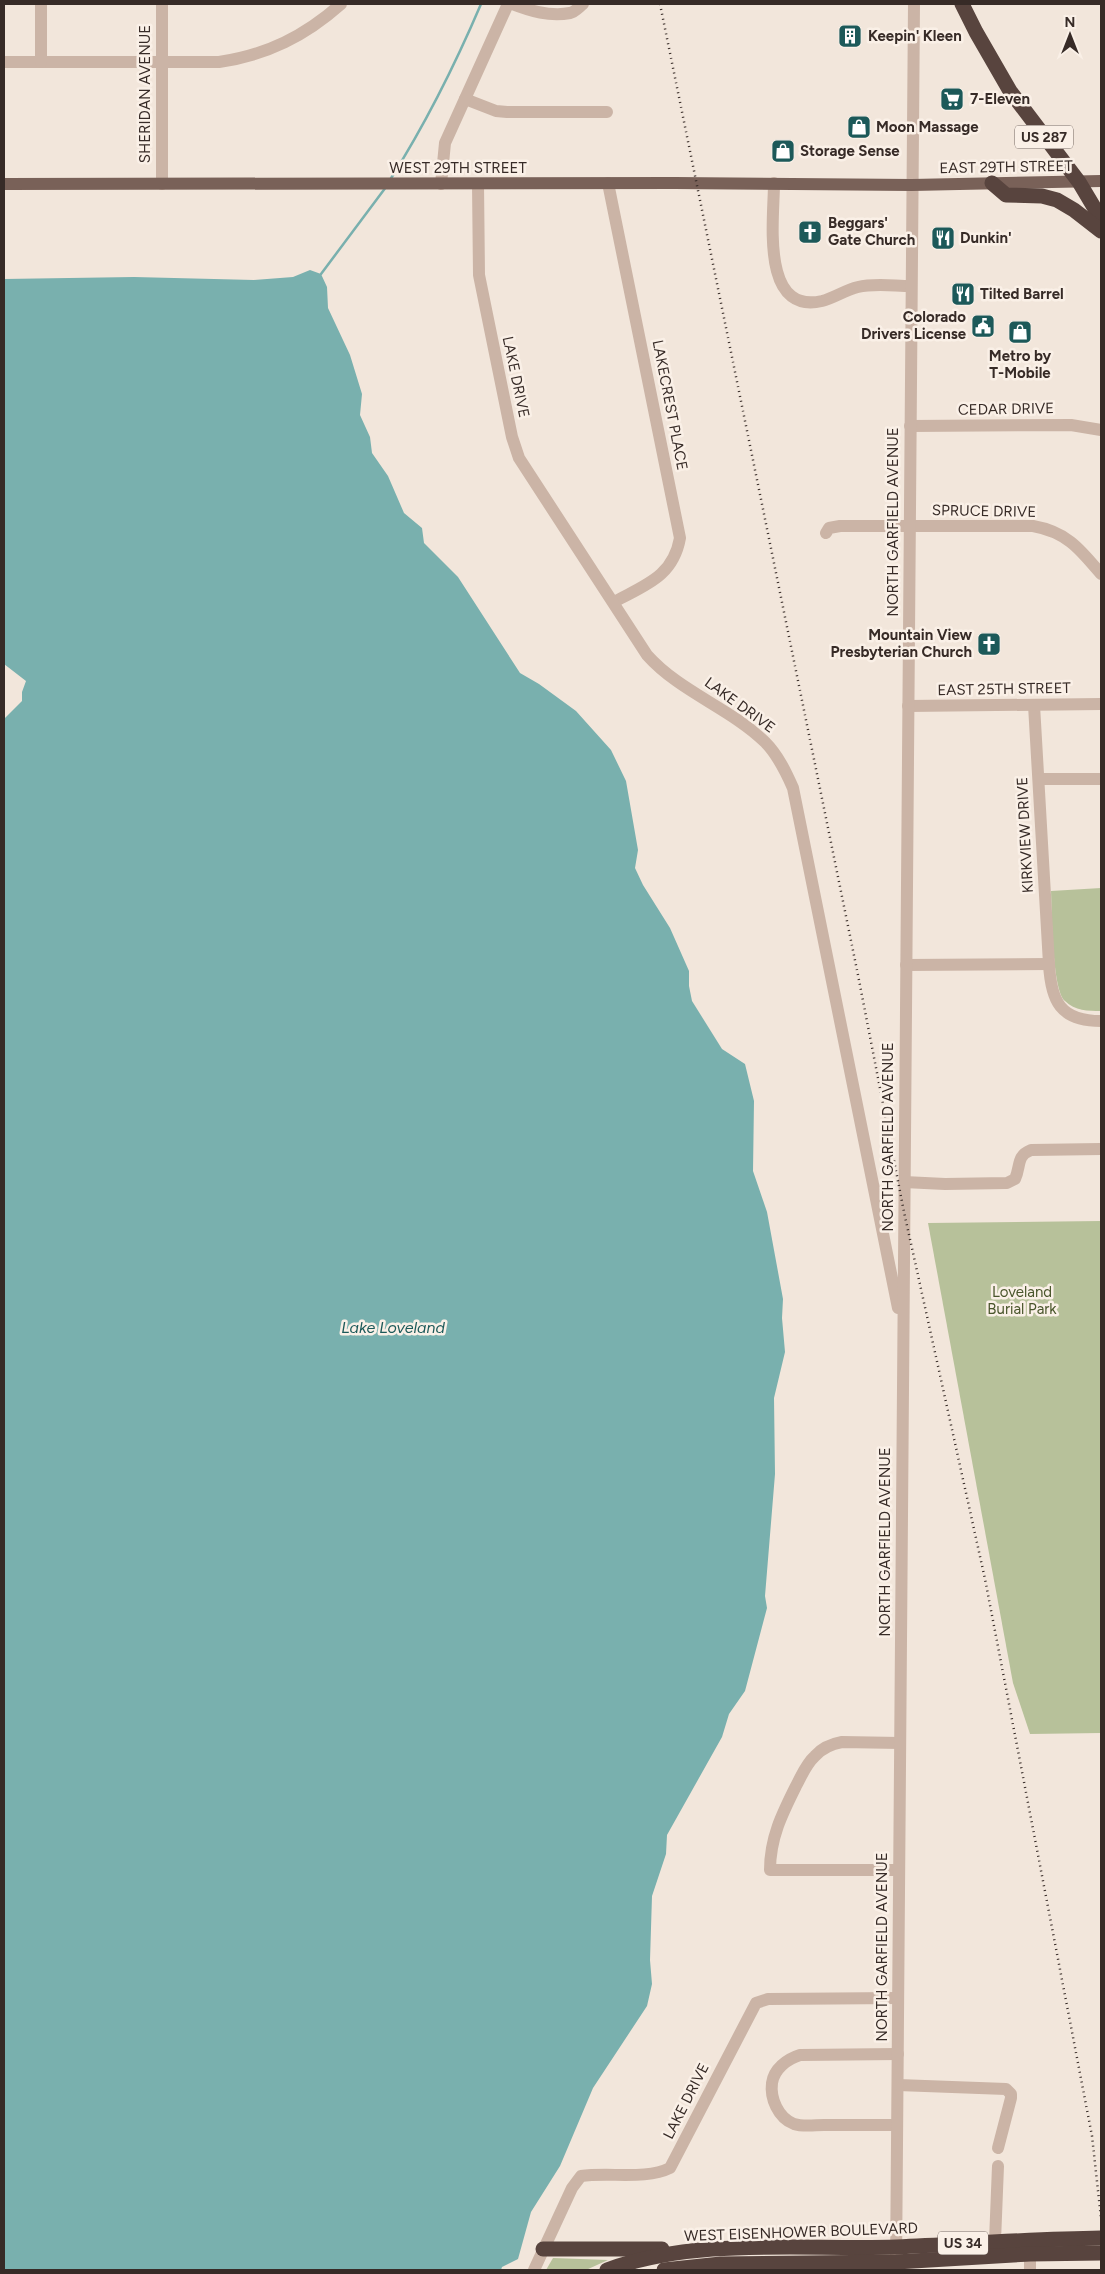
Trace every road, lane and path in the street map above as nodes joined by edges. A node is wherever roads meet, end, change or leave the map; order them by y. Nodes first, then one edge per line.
1 (41, 4) edge
2 (162, 4) edge
3 (341, 4) edge
4 (508, 4) edge
5 (512, 4) edge
6 (583, 4) edge
7 (914, 4) edge
8 (962, 4) edge
9 (4, 62) edge
10 (41, 62) junction
11 (160, 62) junction
12 (465, 99) junction
13 (608, 112) dead end
14 (1101, 181) edge
15 (1079, 182) junction
16 (608, 183) junction
17 (774, 183) junction
18 (992, 183) junction
19 (4, 184) edge
20 (162, 184) junction
21 (441, 184) junction
22 (478, 184) junction
23 (912, 185) junction
24 (1101, 201) edge
25 (1101, 219) edge
26 (1101, 231) edge
27 (911, 286) junction
28 (910, 426) junction
29 (1101, 430) edge
30 (909, 527) junction
31 (826, 533) dead end
32 (1101, 574) edge
33 (614, 602) junction
34 (1101, 704) edge
35 (1034, 705) junction
36 (908, 706) junction
37 (1039, 779) junction
38 (1101, 779) edge
39 (1049, 964) junction
40 (906, 965) junction
41 (1101, 1021) edge
42 (1101, 1148) edge
43 (904, 1182) junction
44 (903, 1329) junction
45 (900, 1743) junction
46 (899, 1870) junction
47 (898, 1998) junction
48 (898, 2054) junction
49 (898, 2085) junction
50 (897, 2125) junction
51 (998, 2148) dead end
52 (998, 2166) dead end
53 (1101, 2238) edge
54 (995, 2241) junction
55 (1077, 2246) junction
56 (1030, 2247) junction
57 (754, 2248) junction
58 (543, 2249) junction
59 (685, 2252) junction
60 (1101, 2253) edge
61 (896, 2260) edge
62 (754, 2267) edge
63 (534, 2270) edge
64 (607, 2270) edge
65 (664, 2270) edge
66 (1030, 2270) edge

1 - 10 street
2 - 11 street, SHERIDAN AVENUE
3 - 11 street
4 - 12 street
5 - 6 street
7 - 23 street, NORTH GARFIELD AVENUE
8 - 15 highway, US 287
9 - 10 street
10 - 11 street
11 - 20 street, SHERIDAN AVENUE
12 - 13 street
12 - 21 street
14 - 15 main road, EAST 29TH STREET
15 - 18 main road, EAST 29TH STREET
15 - 24 highway, US 287
15 - 25 highway, US 287
16 - 17 main road, WEST 29TH STREET
16 - 22 main road, WEST 29TH STREET
16 - 33 street, LAKECREST PLACE
17 - 23 main road, WEST 29TH STREET
17 - 27 street
18 - 23 main road, EAST 29TH STREET
18 - 26 highway
19 - 20 main road, WEST 29TH STREET
20 - 21 main road, WEST 29TH STREET
21 - 22 main road, WEST 29TH STREET
22 - 33 street, LAKE DRIVE
23 - 27 street, NORTH GARFIELD AVENUE
27 - 28 street, NORTH GARFIELD AVENUE
28 - 29 street, CEDAR DRIVE
28 - 30 street, NORTH GARFIELD AVENUE
30 - 31 street, SPRUCE DRIVE
30 - 32 street, SPRUCE DRIVE
30 - 36 street, NORTH GARFIELD AVENUE
33 - 44 street, LAKE DRIVE
34 - 35 street, EAST 25TH STREET
35 - 36 street, EAST 25TH STREET
35 - 37 street, KIRKVIEW DRIVE
36 - 40 street, NORTH GARFIELD AVENUE
37 - 38 street
37 - 39 street, KIRKVIEW DRIVE
39 - 40 street
39 - 41 street, KIRKVIEW DRIVE
40 - 43 street, NORTH GARFIELD AVENUE
42 - 43 street
43 - 44 street, NORTH GARFIELD AVENUE
44 - 45 street, NORTH GARFIELD AVENUE
45 - 46 street, NORTH GARFIELD AVENUE
45 - 46 street
46 - 47 street, NORTH GARFIELD AVENUE
47 - 48 street, NORTH GARFIELD AVENUE
47 - 58 street, LAKE DRIVE
48 - 49 street, NORTH GARFIELD AVENUE
48 - 50 street
49 - 50 street, NORTH GARFIELD AVENUE
49 - 51 street
50 - 61 street, NORTH GARFIELD AVENUE
52 - 54 street
53 - 55 highway, US 34
54 - 56 highway, WEST EISENHOWER BOULEVARD / US 34
54 - 61 highway, WEST EISENHOWER BOULEVARD / US 34
55 - 56 highway, US 34
55 - 60 highway, US 34
56 - 61 highway, WEST EISENHOWER BOULEVARD / US 34
56 - 66 street
57 - 59 highway, WEST EISENHOWER BOULEVARD / US 34
57 - 61 highway, WEST EISENHOWER BOULEVARD / US 34
57 - 62 street
58 - 59 highway
58 - 63 street, LAKE DRIVE
59 - 64 highway, WEST EISENHOWER BOULEVARD / US 34
61 - 62 highway, WEST EISENHOWER BOULEVARD / US 34
62 - 65 highway, WEST EISENHOWER BOULEVARD / US 34

